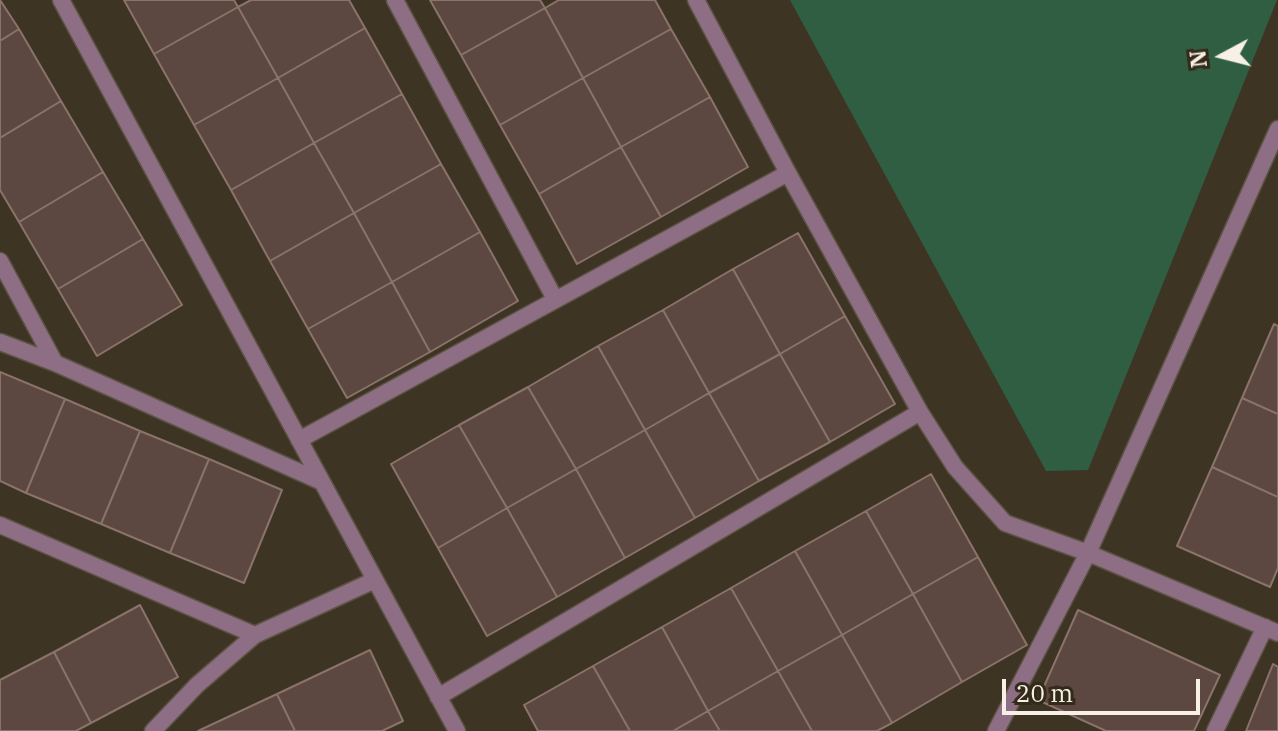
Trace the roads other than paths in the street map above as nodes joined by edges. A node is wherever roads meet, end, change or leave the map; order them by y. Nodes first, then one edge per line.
1 (61, 0) edge
2 (395, 0) edge
3 (696, 0) edge
4 (1278, 129) edge
5 (788, 173) junction
6 (0, 261) edge
7 (555, 299) junction
8 (0, 342) edge
9 (55, 363) junction
10 (920, 412) junction
11 (299, 440) junction
12 (322, 482) junction
13 (0, 525) edge
14 (1088, 553) junction
15 (375, 580) junction
16 (1271, 630) edge
17 (255, 635) junction
18 (438, 697) junction
19 (153, 731) edge
20 (457, 731) edge
21 (996, 731) edge
22 (1215, 731) edge

1 - 11 street
2 - 7 street
3 - 5 street
4 - 14 street
5 - 7 street
5 - 10 street
6 - 9 street
7 - 11 street
8 - 9 street
9 - 12 street
10 - 14 street
10 - 18 street
11 - 12 street
12 - 15 street
13 - 17 street
14 - 16 street
14 - 21 street
15 - 17 street
15 - 18 street
16 - 22 street
17 - 19 street
18 - 20 street

